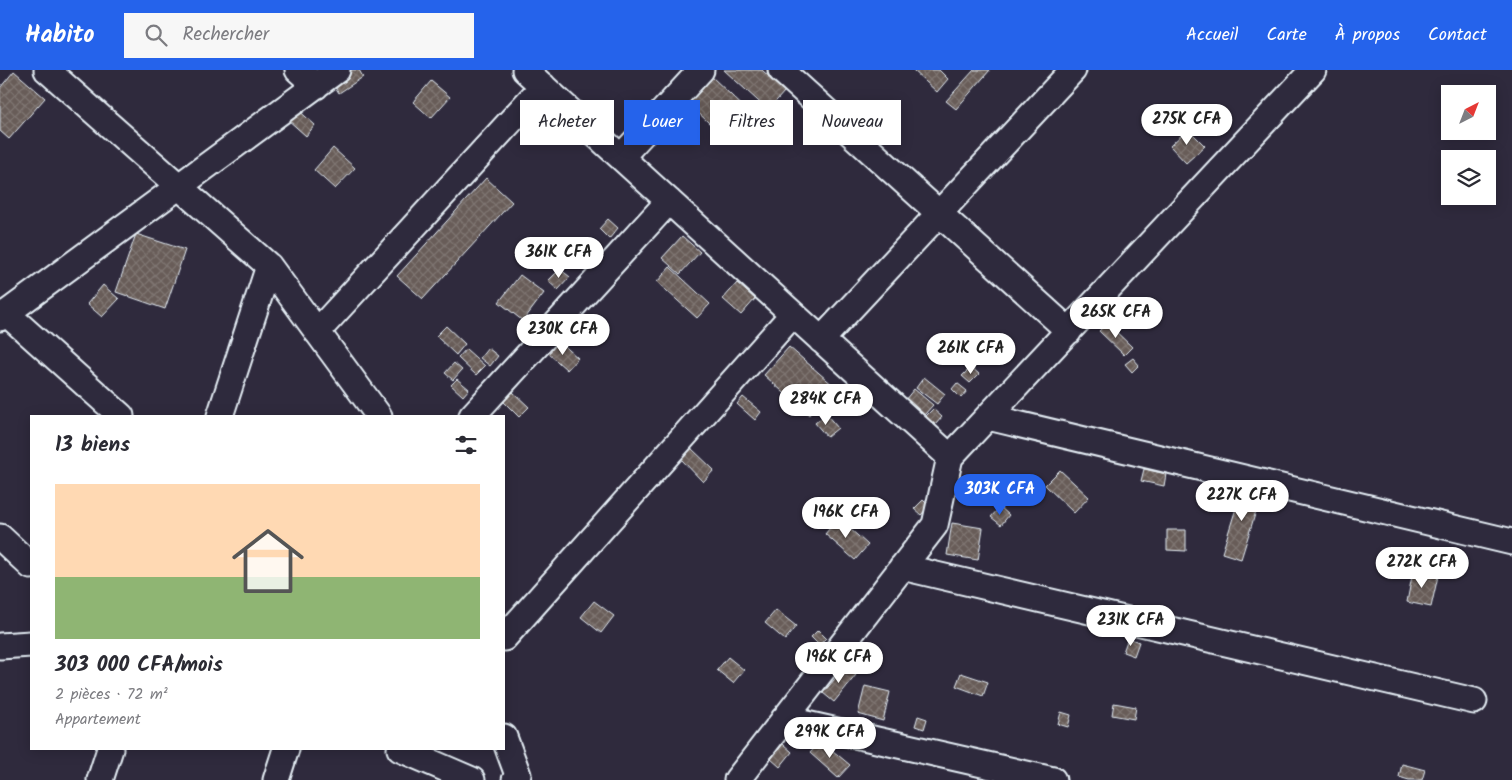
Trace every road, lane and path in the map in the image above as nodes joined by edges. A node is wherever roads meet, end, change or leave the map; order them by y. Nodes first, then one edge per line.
1 (46, 70) edge
2 (337, 70) edge
3 (701, 70) edge
4 (781, 70) edge
5 (1073, 70) edge
6 (1314, 70) edge
7 (307, 78) edge
8 (534, 78) edge
9 (621, 157) junction
10 (178, 187) junction
11 (669, 201) junction
12 (939, 213) junction
13 (270, 266) junction
14 (793, 314) junction
15 (3, 316) edge
16 (1069, 331) junction
17 (317, 332) junction
18 (821, 340) junction
19 (120, 415) edge
20 (220, 415) edge
21 (379, 415) edge
22 (473, 415) edge
23 (988, 416) junction
24 (950, 457) junction
25 (0, 537) edge
26 (1512, 542) edge
27 (30, 565) edge
28 (902, 567) junction
29 (505, 637) edge
30 (30, 644) edge
31 (0, 646) edge
32 (1474, 701) dead end
33 (784, 719) junction
34 (505, 740) edge
35 (110, 750) edge
36 (286, 750) edge
37 (402, 750) edge
38 (100, 780) edge
39 (276, 780) edge
40 (472, 780) edge
41 (515, 780) edge
42 (736, 780) edge
43 (1053, 780) edge

1 - 10 street
2 - 7 street
3 - 9 street
4 - 12 street
5 - 12 street
6 - 16 street
7 - 10 street
8 - 9 street
8 - 17 street
9 - 11 street
10 - 13 street
10 - 15 street
11 - 14 street
11 - 22 street
12 - 16 street
12 - 18 street
13 - 17 street
13 - 20 street
14 - 18 street
14 - 29 street
15 - 19 street
16 - 23 street
17 - 21 street
18 - 24 street
23 - 24 street
23 - 26 street
24 - 28 street
25 - 27 street
28 - 32 street
28 - 33 street
30 - 31 street
33 - 42 street
33 - 43 street
34 - 41 street
35 - 38 street
36 - 39 street
37 - 40 street

